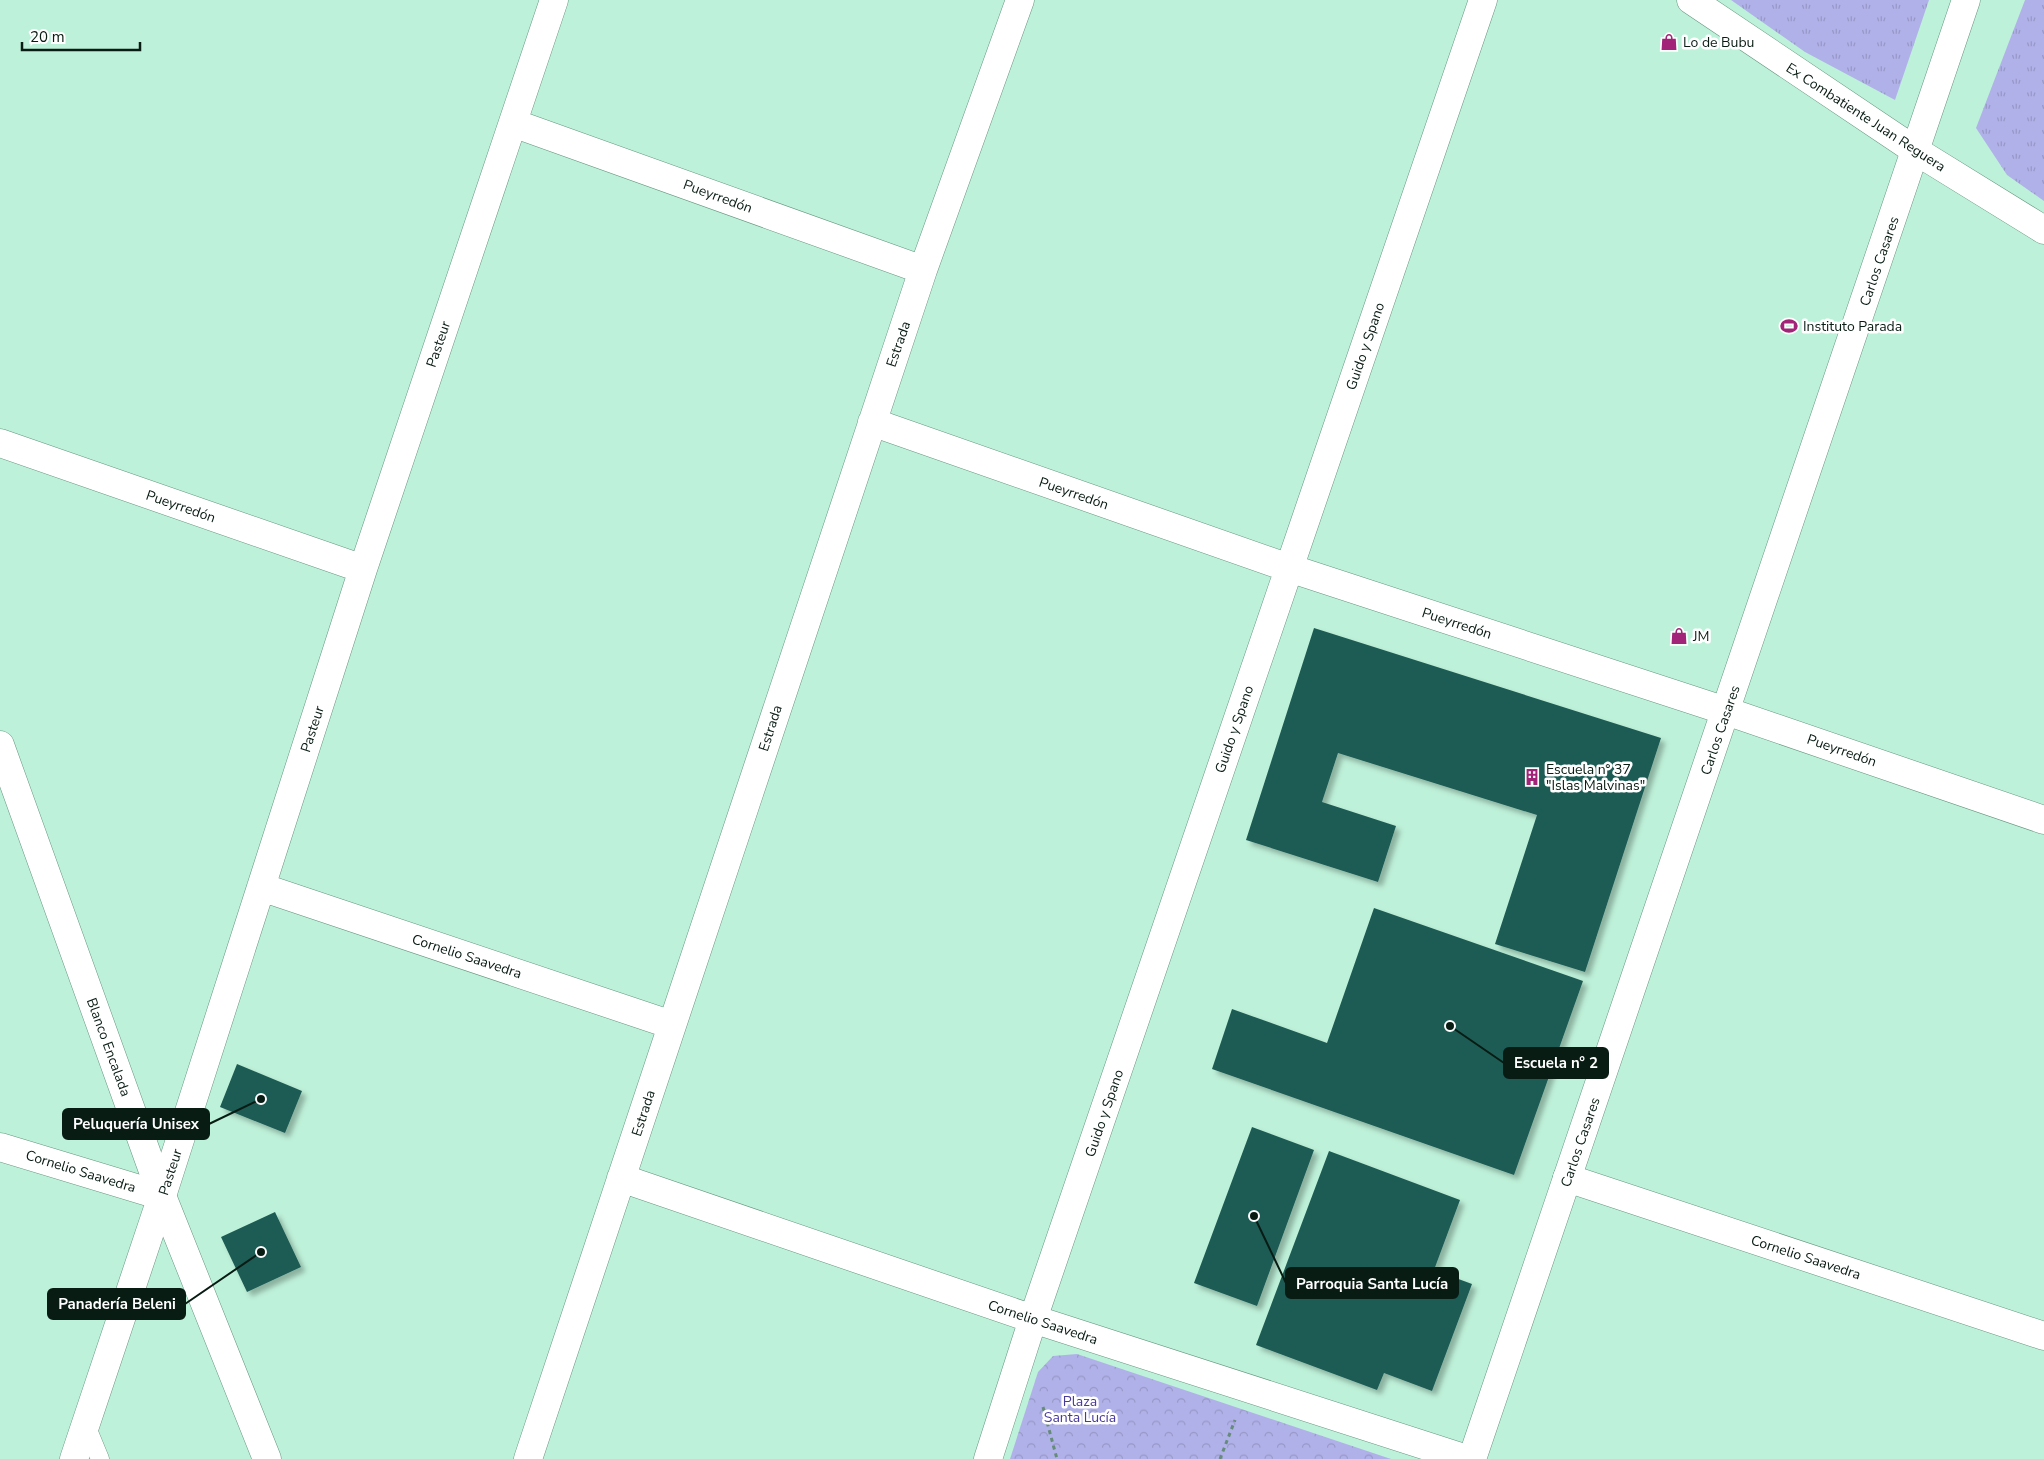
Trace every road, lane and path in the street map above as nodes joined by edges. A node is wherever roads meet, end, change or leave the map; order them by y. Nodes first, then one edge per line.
1 (554, 0) edge
2 (1020, 0) edge
3 (1483, 0) edge
4 (1691, 0) edge
5 (1966, 0) edge
6 (513, 123) junction
7 (1916, 151) junction
8 (2044, 230) edge
9 (923, 270) junction
10 (872, 422) junction
11 (0, 443) edge
12 (1289, 568) junction
13 (363, 569) junction
14 (1726, 711) junction
15 (0, 745) edge
16 (2044, 820) edge
17 (261, 887) junction
18 (672, 1025) junction
19 (0, 1147) edge
20 (622, 1178) junction
21 (1568, 1178) junction
22 (162, 1196) junction
23 (1033, 1319) junction
24 (2044, 1336) edge
25 (1246, 1388) junction
26 (86, 1425) junction
27 (74, 1459) edge
28 (100, 1459) edge
29 (267, 1459) edge
30 (528, 1459) edge
31 (988, 1459) edge
32 (1220, 1459) edge
33 (1467, 1459) edge
34 (1472, 1459) edge

1 - 6 street, Pasteur
2 - 9 street, Estrada
3 - 12 street, Guido y Spano
4 - 7 street, Ex Combatiente Juan Reguera
5 - 7 street, Carlos Casares
6 - 9 street, Pueyrredón
6 - 13 street, Pasteur
7 - 8 street, Ex Combatiente Juan Reguera
7 - 14 street, Carlos Casares
9 - 10 street, Estrada
10 - 12 street, Pueyrredón
10 - 18 street, Estrada
11 - 13 street, Pueyrredón
12 - 14 street, Pueyrredón
12 - 23 street, Guido y Spano
13 - 17 street, Pasteur
14 - 16 street, Pueyrredón
14 - 21 street, Carlos Casares
15 - 22 street, Blanco Encalada
17 - 18 street, Cornelio Saavedra
17 - 22 street, Pasteur
18 - 20 street, Estrada
19 - 22 street, Cornelio Saavedra
20 - 23 street, Cornelio Saavedra
20 - 30 street, Estrada
21 - 24 street, Cornelio Saavedra
21 - 34 street, Carlos Casares
22 - 26 street, Pasteur
22 - 29 street, Blanco Encalada
23 - 25 street, Cornelio Saavedra
23 - 31 street, Guido y Spano
25 - 32 path
25 - 33 street, Cornelio Saavedra
26 - 27 street, Pasteur
26 - 28 lane

